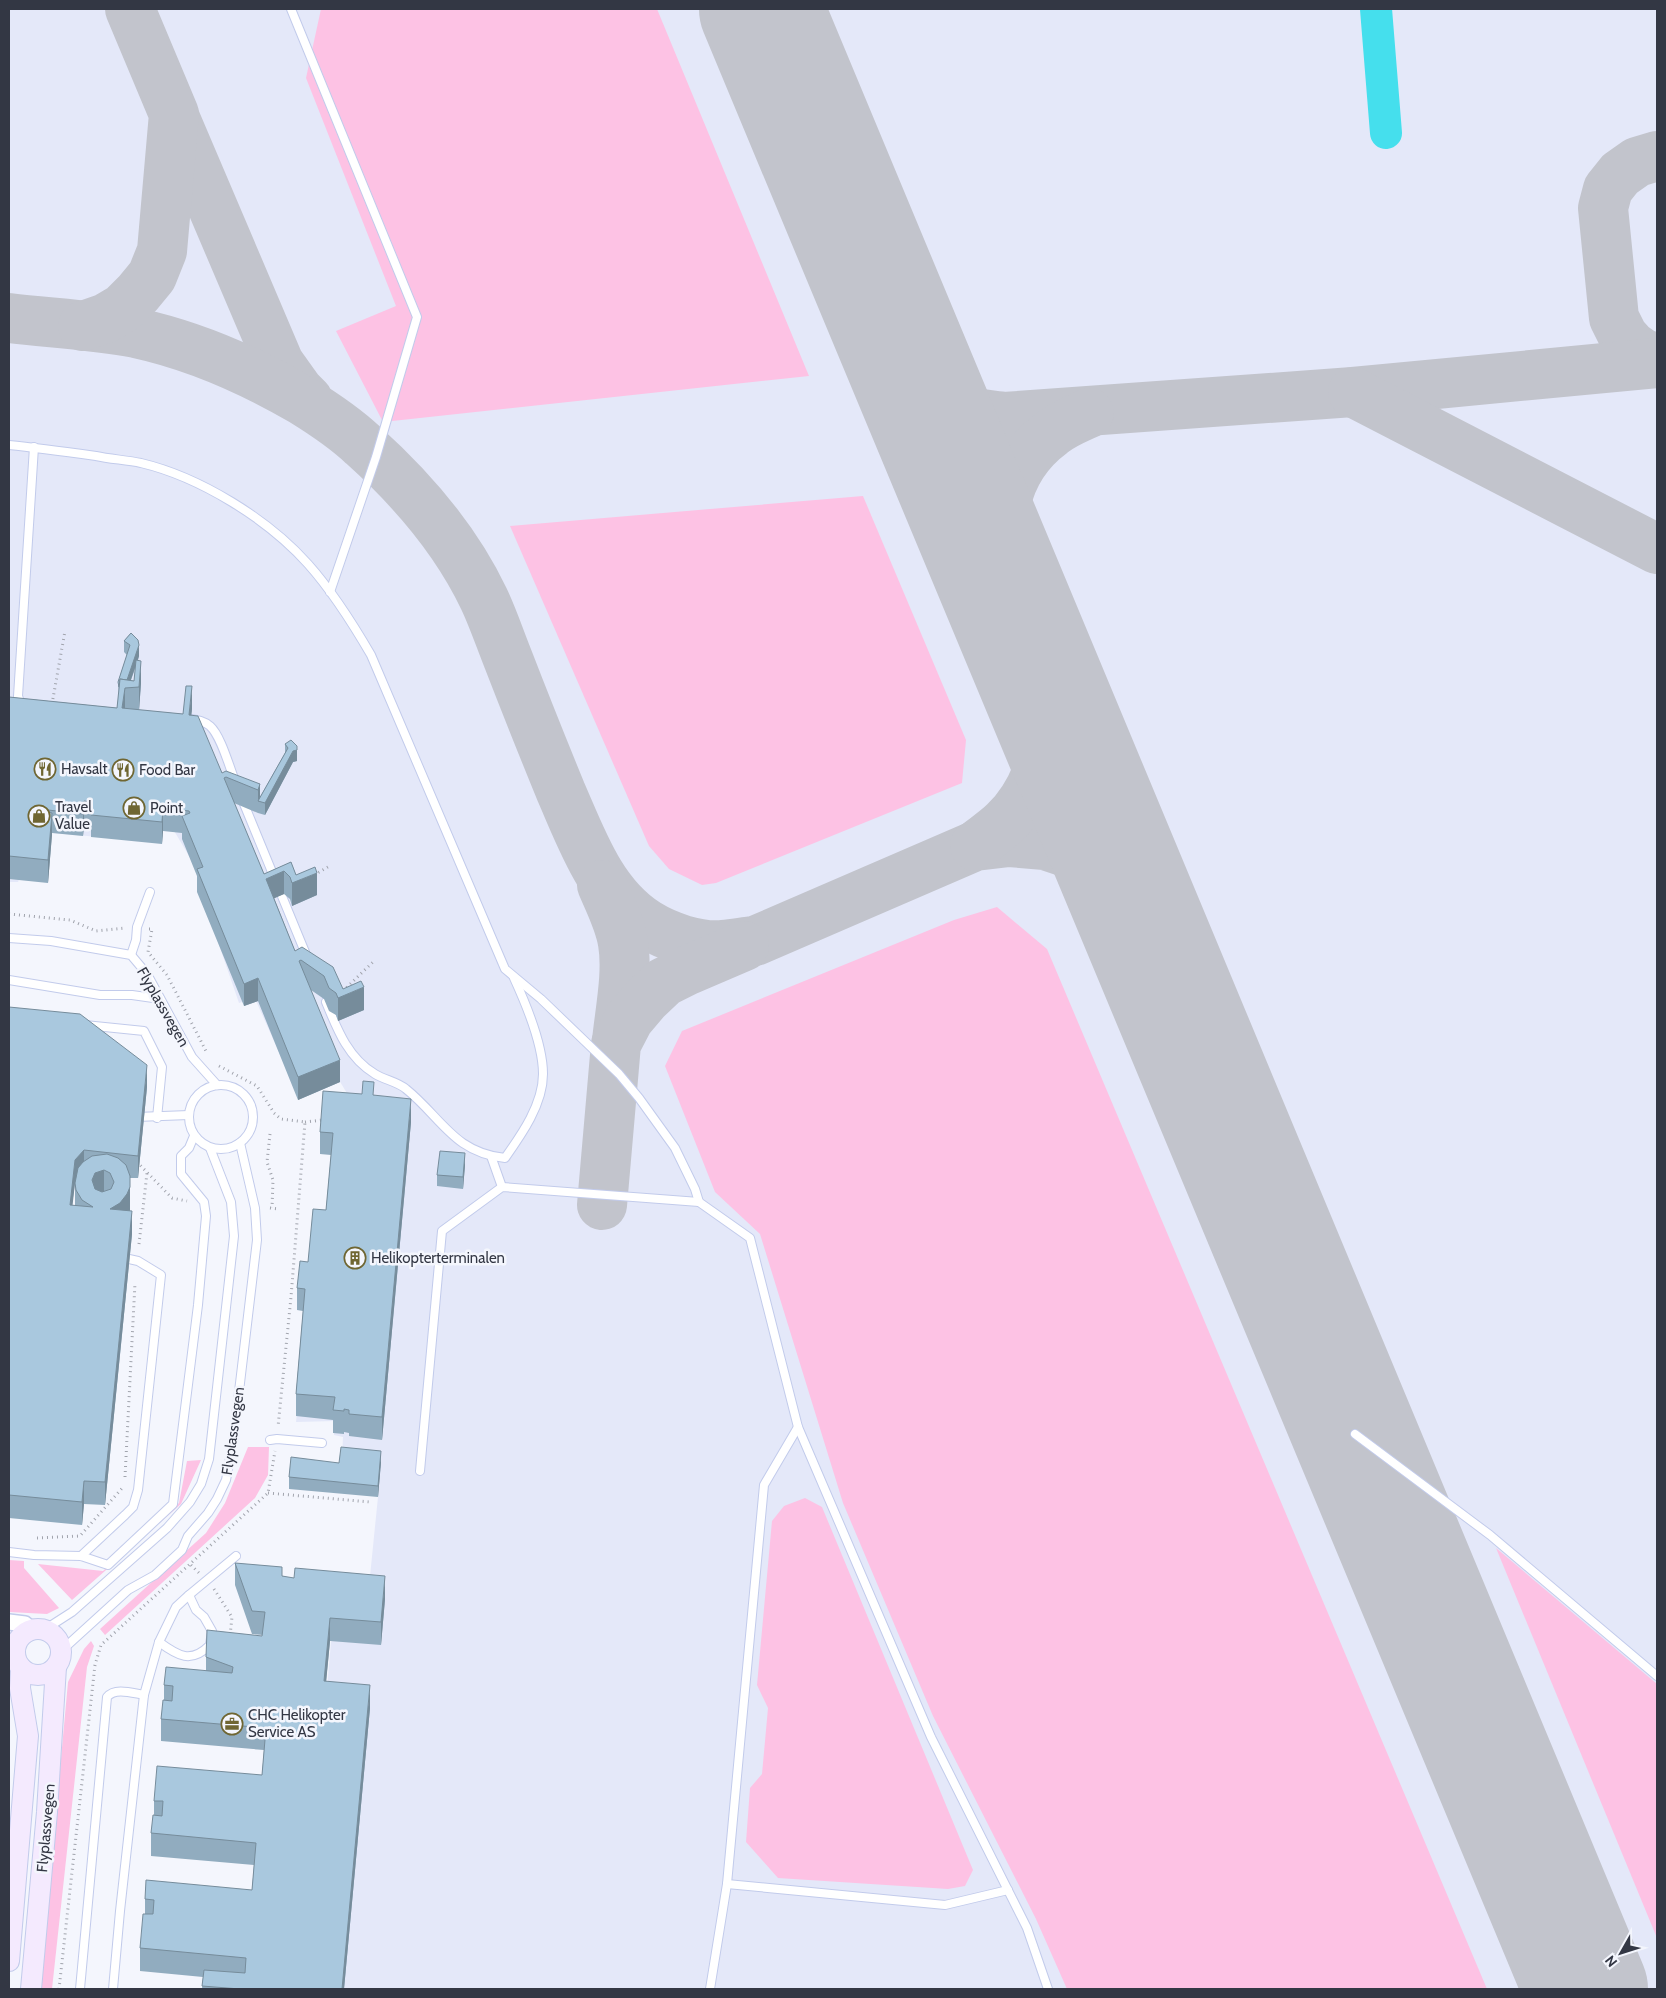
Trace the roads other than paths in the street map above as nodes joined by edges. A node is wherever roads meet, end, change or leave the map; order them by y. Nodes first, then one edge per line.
1 (291, 9) edge
2 (9, 445) edge
3 (34, 447) junction
4 (330, 592) junction
5 (30, 702) edge
6 (183, 718) edge
7 (150, 892) dead end
8 (9, 938) edge
9 (131, 955) junction
10 (309, 961) edge
11 (514, 977) junction
12 (9, 980) edge
13 (324, 998) edge
14 (160, 999) junction
15 (76, 1024) edge
16 (217, 1085) junction
17 (189, 1116) junction
18 (128, 1117) edge
19 (157, 1118) junction
20 (194, 1136) junction
21 (240, 1143) junction
22 (210, 1148) junction
23 (491, 1156) junction
24 (502, 1187) junction
25 (699, 1202) junction
26 (129, 1259) edge
27 (798, 1427) junction
28 (1355, 1434) dead end
29 (270, 1440) dead end
30 (322, 1443) dead end
31 (420, 1471) dead end
32 (9, 1552) edge
33 (80, 1556) junction
34 (236, 1556) dead end
35 (189, 1595) junction
36 (21, 1625) edge
37 (159, 1642) junction
38 (58, 1659) junction
39 (16, 1664) edge
40 (1657, 1676) edge
41 (144, 1695) junction
42 (727, 1884) junction
43 (1008, 1890) junction
44 (9, 1960) edge
45 (31, 1989) edge
46 (80, 1989) edge
47 (113, 1989) edge
48 (710, 1989) edge
49 (1048, 1989) edge

1 - 4 lane
2 - 3 lane
3 - 4 lane
3 - 5 lane
4 - 11 lane
6 - 10 lane
7 - 9 lane
8 - 9 lane, Flyplassvegen
9 - 14 lane, Flyplassvegen
11 - 23 lane
11 - 25 lane
12 - 14 lane
13 - 23 lane
14 - 16 lane, Flyplassvegen
15 - 19 lane
16 - 17 lane
16 - 21 lane
17 - 19 lane
17 - 20 lane
18 - 19 lane
20 - 22 lane
20 - 33 lane
21 - 22 lane
21 - 38 lane, Flyplassvegen
22 - 36 lane
23 - 24 lane
24 - 25 lane
24 - 31 lane
25 - 27 lane
26 - 33 lane
27 - 42 lane
27 - 43 lane
28 - 40 lane
29 - 30 lane
32 - 33 lane
34 - 35 lane
35 - 37 lane
35 - 37 lane
36 - 38 street
36 - 39 street, Flyplassvegen
37 - 41 lane
38 - 39 street, Flyplassvegen
38 - 45 street, Flyplassvegen
39 - 44 street, Flyplassvegen
41 - 46 lane
41 - 47 lane
42 - 43 lane
42 - 48 lane
43 - 49 lane

